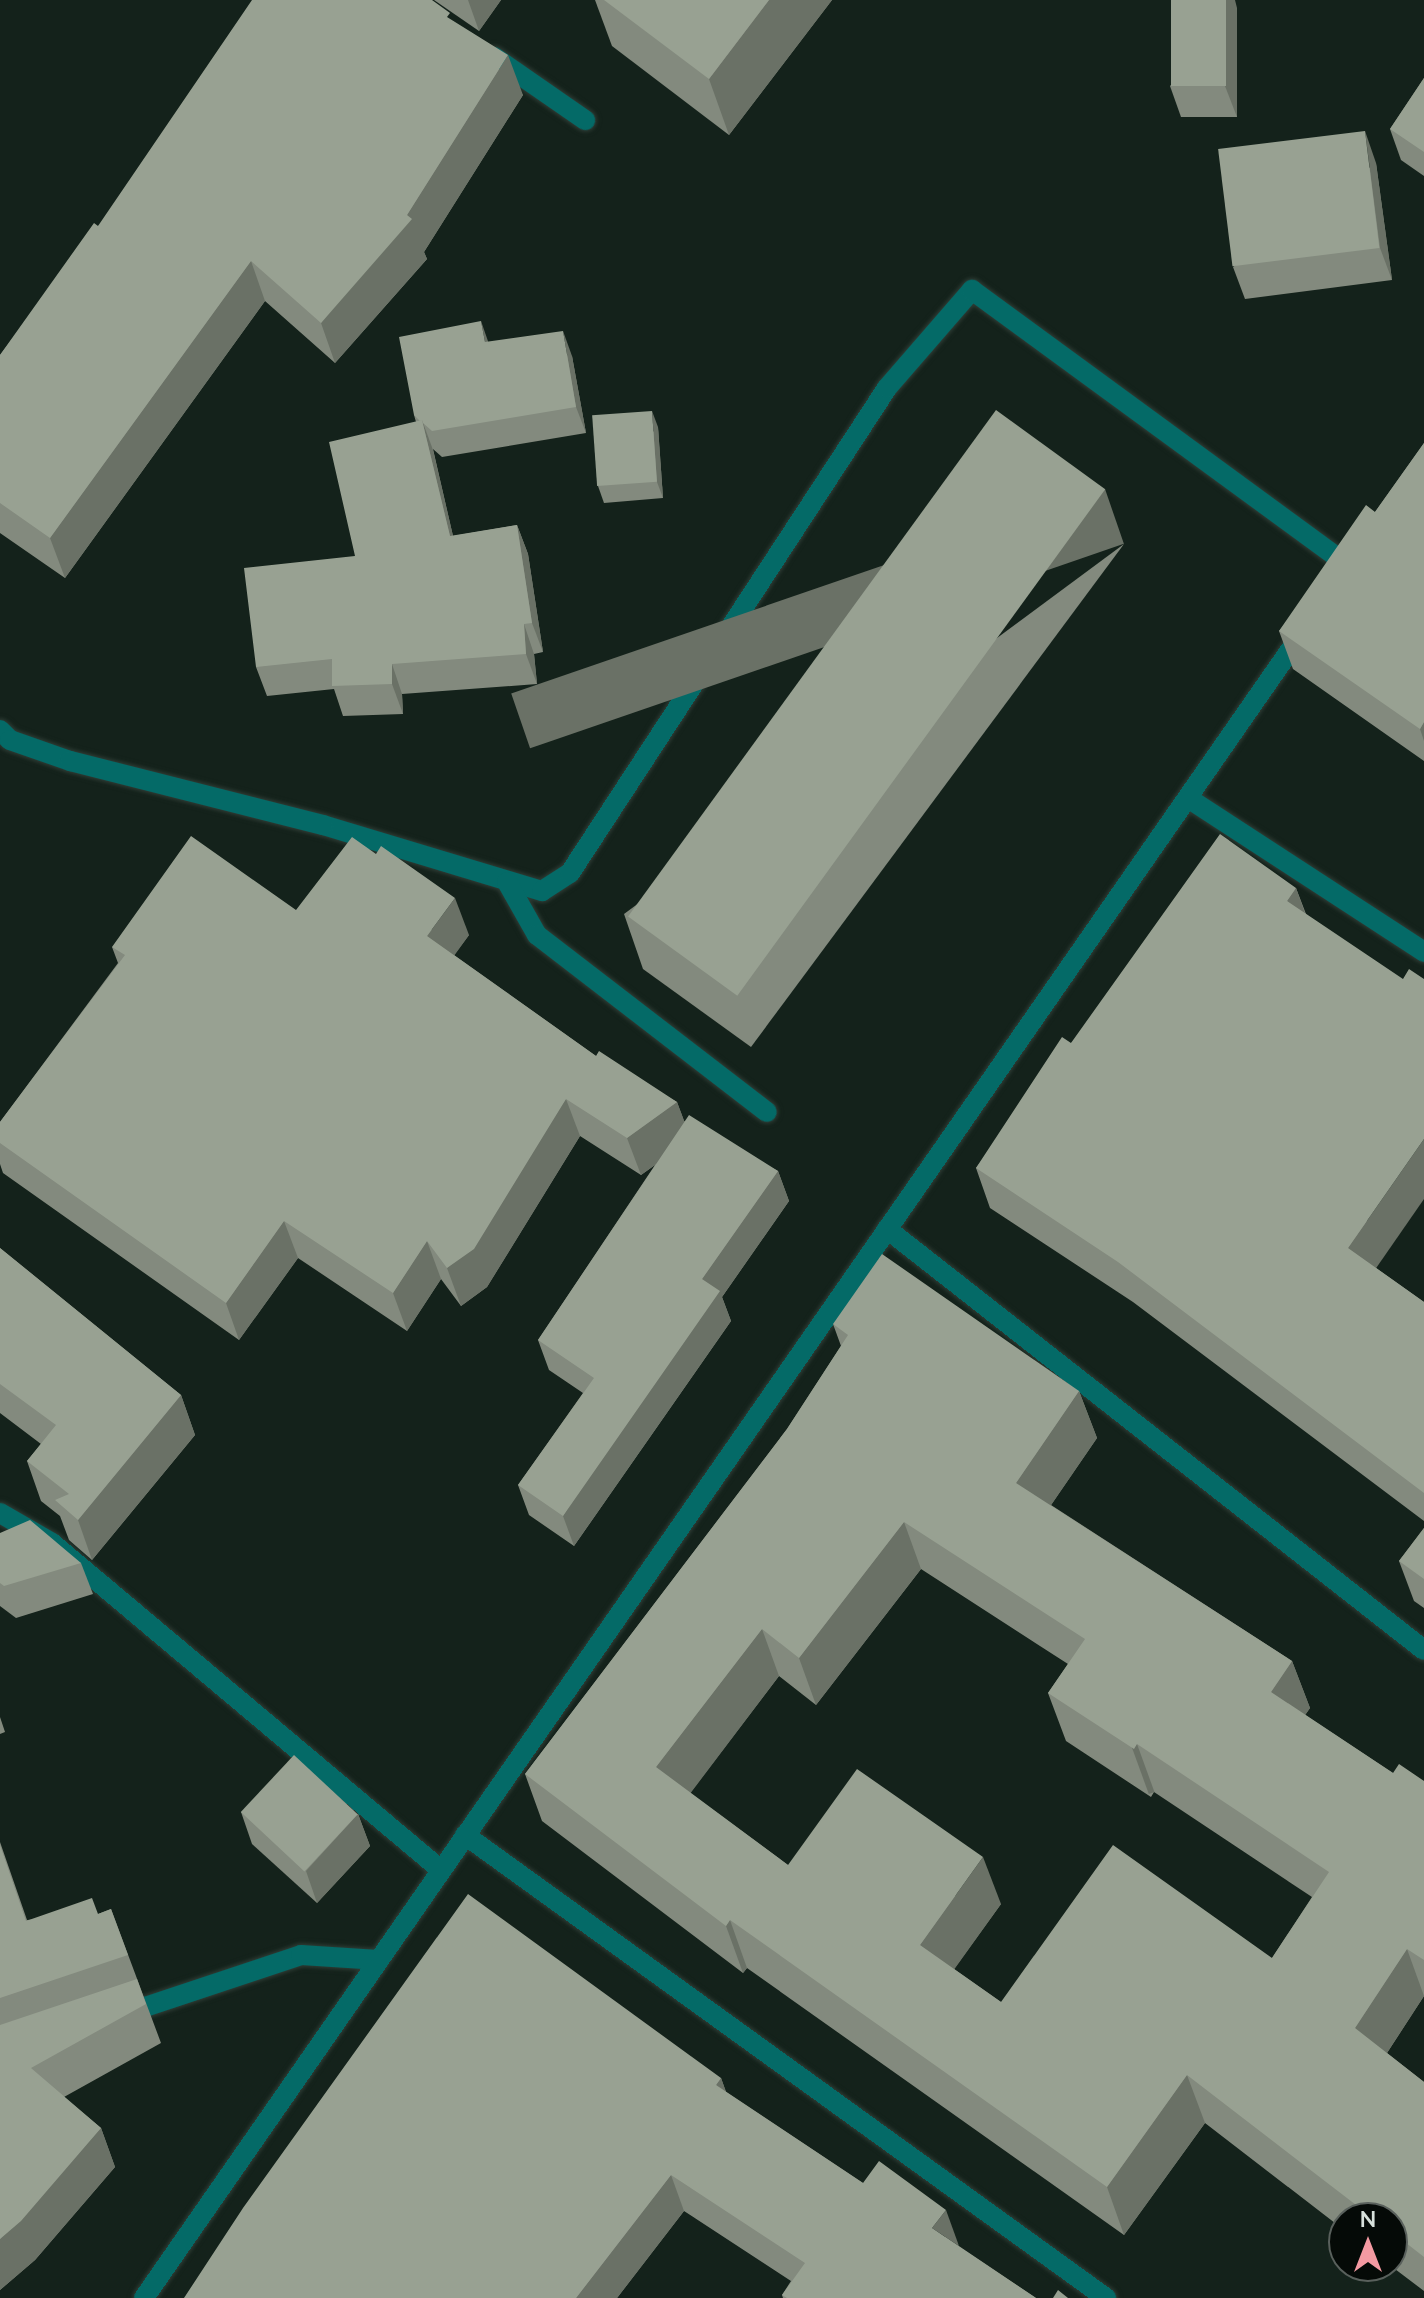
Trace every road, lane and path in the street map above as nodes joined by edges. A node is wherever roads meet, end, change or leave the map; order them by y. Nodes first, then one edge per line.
1 (473, 43) edge
2 (585, 120) dead end
3 (1366, 542) edge
4 (1313, 618) edge
5 (0, 730) edge
6 (1188, 798) junction
7 (507, 882) junction
8 (1424, 952) edge
9 (767, 1112) dead end
10 (887, 1229) junction
11 (0, 1513) edge
12 (1424, 1650) edge
13 (465, 1835) junction
14 (441, 1870) junction
15 (379, 1960) junction
16 (105, 2020) edge
17 (144, 2298) edge
18 (1106, 2298) edge

1 - 2 street
3 - 7 street
4 - 6 street
5 - 7 street
6 - 8 street
6 - 10 street
7 - 9 street
10 - 12 street
10 - 13 street
11 - 14 street
13 - 14 street
13 - 18 street
14 - 15 street
15 - 16 street
15 - 17 street

